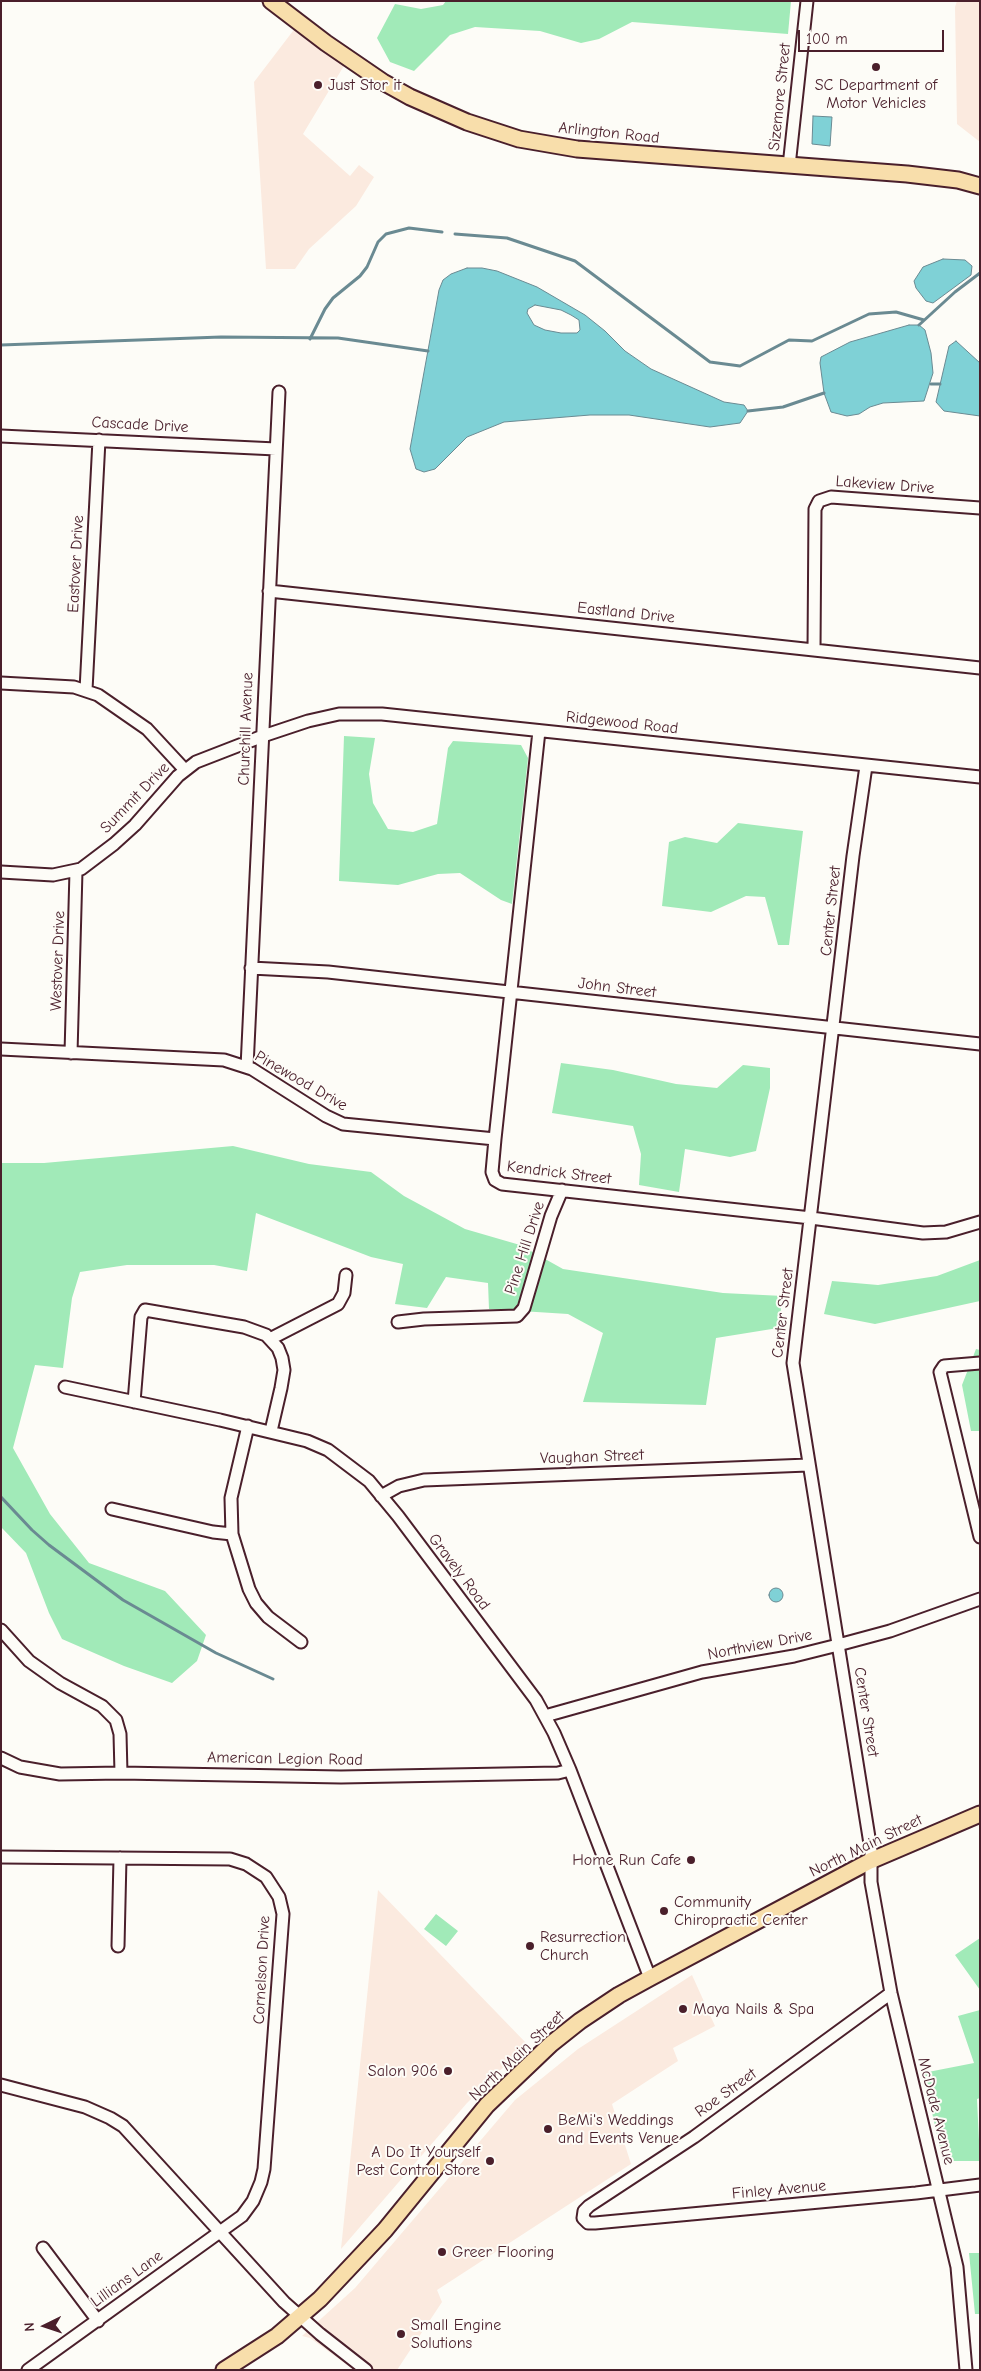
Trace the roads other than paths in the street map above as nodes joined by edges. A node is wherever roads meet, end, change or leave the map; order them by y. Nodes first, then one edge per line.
1 (807, 1) edge
2 (278, 3) edge
3 (789, 166) junction
4 (980, 186) edge
5 (279, 392) dead end
6 (1, 436) edge
7 (99, 440) junction
8 (276, 448) junction
9 (980, 508) edge
10 (269, 592) junction
11 (814, 650) junction
12 (980, 668) edge
13 (1, 683) edge
14 (86, 690) junction
15 (539, 730) junction
16 (263, 736) junction
17 (866, 766) junction
18 (185, 770) junction
19 (980, 777) edge
20 (76, 871) junction
21 (1, 872) edge
22 (251, 968) junction
23 (510, 992) junction
24 (834, 1029) junction
25 (980, 1044) edge
26 (1, 1050) edge
27 (71, 1053) junction
28 (247, 1067) junction
29 (495, 1139) junction
30 (562, 1190) junction
31 (811, 1218) junction
32 (980, 1222) edge
33 (346, 1275) dead end
34 (398, 1322) dead end
35 (270, 1340) junction
36 (980, 1363) edge
37 (65, 1387) dead end
38 (134, 1402) junction
39 (248, 1426) junction
40 (271, 1432) junction
41 (808, 1465) junction
42 (381, 1496) junction
43 (112, 1509) dead end
44 (232, 1534) junction
45 (980, 1537) edge
46 (980, 1599) edge
47 (1, 1630) edge
48 (301, 1642) dead end
49 (838, 1646) junction
50 (545, 1716) junction
51 (1, 1758) edge
52 (570, 1770) junction
53 (120, 1773) junction
54 (980, 1814) edge
55 (1, 1857) edge
56 (120, 1858) junction
57 (870, 1861) junction
58 (118, 1946) dead end
59 (650, 1978) junction
60 (891, 1993) junction
61 (1, 2085) edge
62 (980, 2185) edge
63 (939, 2190) junction
64 (583, 2218) joint
65 (221, 2232) junction
66 (43, 2248) dead end
67 (300, 2316) junction
68 (98, 2321) junction
69 (28, 2370) edge
70 (224, 2370) edge
71 (366, 2370) edge
72 (966, 2370) edge

1 - 3 street, Sizemore Street
2 - 3 main road, Arlington Road
3 - 4 main road, Arlington Road
5 - 8 street, Churchill Avenue
6 - 7 street, Cascade Drive
7 - 8 street, Cascade Drive
7 - 14 street, Eastover Drive
8 - 10 street, Churchill Avenue
9 - 11 street, Lakeview Drive
10 - 11 street, Eastland Drive
10 - 16 street, Churchill Avenue
11 - 12 street, Eastland Drive
13 - 14 street
14 - 18 street
15 - 16 street, Ridgewood Road
15 - 17 street, Ridgewood Road
15 - 23 street, Kendrick Street
16 - 18 street, Summit Drive
16 - 22 street, Churchill Avenue
17 - 19 street, Ridgewood Road
17 - 24 street, Center Street
18 - 20 street, Summit Drive
20 - 21 street, Summit Drive
20 - 27 street, Westover Drive
22 - 23 street, John Street
22 - 28 street, Churchill Avenue
23 - 24 street, John Street
23 - 29 street, Kendrick Street
24 - 25 street, John Street
24 - 31 street, Center Street
26 - 27 street, Pinewood Drive
27 - 28 street, Pinewood Drive
28 - 29 street, Pinewood Drive
29 - 30 street, Kendrick Street
30 - 31 street, Kendrick Street
30 - 34 street, Pine Hill Drive
31 - 32 street, Kendrick Street
31 - 41 street, Center Street
33 - 35 street
35 - 38 street
35 - 40 street
36 - 45 street
37 - 38 street, Gravely Road
38 - 39 street, Gravely Road
39 - 40 street, Gravely Road
39 - 44 street
40 - 42 street, Gravely Road
41 - 42 street, Vaughan Street
41 - 49 street, Center Street
42 - 50 street, Gravely Road
43 - 44 street
44 - 48 street
46 - 49 street, Northview Drive
47 - 53 street
49 - 50 street, Northview Drive
49 - 57 street, Center Street
50 - 52 street, Gravely Road
51 - 53 street, American Legion Road
52 - 53 street, American Legion Road
52 - 59 street, Gravely Road
54 - 57 main road, North Main Street
55 - 56 street, Cornelson Drive
56 - 58 street
56 - 65 street, Cornelson Drive
57 - 59 main road, North Main Street
57 - 60 street, McDade Avenue
59 - 67 main road, North Main Street
60 - 63 street, McDade Avenue
60 - 64 street, Roe Street
61 - 65 street
62 - 63 street, Finley Avenue
63 - 64 street, Finley Avenue
63 - 72 street, McDade Avenue
65 - 67 street
65 - 68 street, Lillians Lane
66 - 68 street
67 - 70 main road, North Main Street
67 - 71 street
68 - 69 street, Lillians Lane

